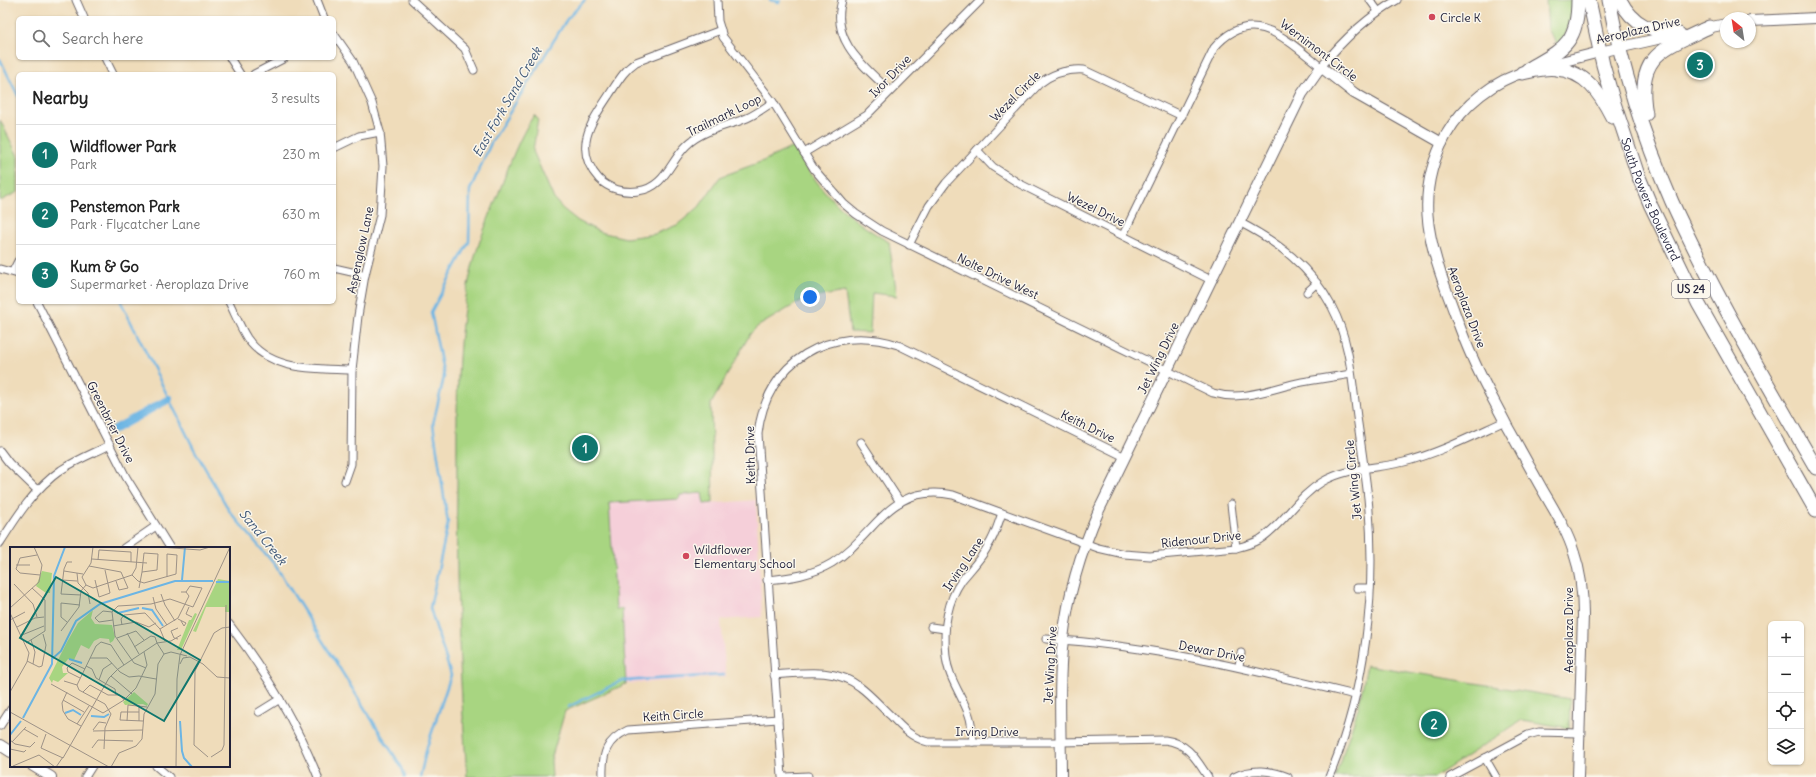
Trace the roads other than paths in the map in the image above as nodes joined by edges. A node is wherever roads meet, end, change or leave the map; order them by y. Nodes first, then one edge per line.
1 (76, 0) edge
2 (316, 0) edge
3 (412, 0) edge
4 (717, 0) edge
5 (842, 0) edge
6 (981, 0) edge
7 (1370, 0) edge
8 (1397, 0) edge
9 (1578, 0) edge
10 (1589, 0) edge
11 (1609, 0) edge
12 (1620, 0) edge
13 (1378, 11) junction
14 (83, 16) edge
15 (323, 16) edge
16 (1816, 18) edge
17 (1756, 21) edge
18 (1720, 25) edge
19 (1709, 27) junction
20 (721, 30) junction
21 (1679, 34) junction
22 (336, 37) edge
23 (1620, 48) junction
24 (1600, 52) junction
25 (106, 60) edge
26 (231, 60) edge
27 (281, 60) edge
28 (1320, 67) junction
29 (474, 70) dead end
30 (112, 72) edge
31 (239, 72) edge
32 (258, 72) edge
33 (1522, 72) junction
34 (890, 91) junction
35 (773, 102) junction
36 (1182, 116) junction
37 (380, 132) junction
38 (1442, 143) junction
39 (336, 147) edge
40 (977, 150) junction
41 (804, 153) junction
42 (1638, 175) junction
43 (1662, 176) junction
44 (1239, 222) junction
45 (1123, 235) junction
46 (909, 245) junction
47 (336, 268) edge
48 (0, 269) edge
49 (16, 273) edge
50 (365, 275) junction
51 (1211, 280) junction
52 (1317, 283) junction
53 (1307, 292) dead end
54 (38, 304) edge
55 (230, 304) edge
56 (352, 370) junction
57 (1166, 370) junction
58 (1351, 374) junction
59 (1504, 421) junction
60 (862, 442) dead end
61 (110, 444) junction
62 (0, 451) edge
63 (1125, 457) junction
64 (1364, 468) junction
65 (1816, 468) edge
66 (345, 481) dead end
67 (37, 490) junction
68 (900, 502) junction
69 (1231, 504) dead end
70 (1816, 511) edge
71 (1002, 513) junction
72 (156, 526) junction
73 (1085, 542) junction
74 (0, 543) edge
75 (125, 547) edge
76 (169, 547) edge
77 (1236, 548) junction
78 (767, 580) junction
79 (1357, 588) dead end
80 (1370, 588) junction
81 (230, 625) edge
82 (931, 627) dead end
83 (945, 629) junction
84 (1046, 639) dead end
85 (1063, 640) junction
86 (1241, 654) dead end
87 (1239, 666) junction
88 (774, 675) junction
89 (1355, 695) junction
90 (280, 699) junction
91 (10, 711) edge
92 (259, 712) dead end
93 (778, 719) junction
94 (0, 726) edge
95 (1578, 733) junction
96 (972, 742) junction
97 (1061, 742) junction
98 (0, 745) edge
99 (10, 751) edge
100 (1485, 758) junction
101 (36, 767) edge
102 (91, 767) edge
103 (157, 767) edge
104 (808, 776) edge
105 (51, 777) edge
106 (85, 777) edge
107 (169, 777) edge
108 (318, 777) edge
109 (603, 777) edge
110 (782, 777) edge
111 (786, 777) edge
112 (1062, 777) edge
113 (1208, 777) edge
114 (1234, 777) edge
115 (1288, 777) edge
116 (1329, 777) edge
117 (1450, 777) edge
118 (1496, 777) edge
119 (1578, 777) edge

1 - 14 street
2 - 15 street
3 - 29 street
4 - 20 street, Nolte Drive West
5 - 34 street
6 - 34 street, Ivor Drive
7 - 13 street
8 - 13 street, Jet Wing Drive
9 - 33 highway
10 - 24 highway, South Powers Boulevard / US 24
11 - 23 highway, South Powers Boulevard / US 24
12 - 21 highway
13 - 28 street, Jet Wing Drive
16 - 17 main road
18 - 19 main road, Aeroplaza Drive
19 - 21 main road, Aeroplaza Drive
19 - 43 highway
20 - 35 street, Nolte Drive West
20 - 35 street, Trailmark Loop
21 - 23 main road, Aeroplaza Drive
22 - 37 street, Aspenglow Lane
23 - 24 main road, Aeroplaza Drive
23 - 43 highway, South Powers Boulevard / US 24
24 - 33 main road, Aeroplaza Drive
24 - 42 highway, South Powers Boulevard / US 24
25 - 30 street
26 - 31 street
27 - 32 street
28 - 36 street, Wernimont Circle
28 - 38 main road, Wernimont Circle
28 - 44 main road, Jet Wing Drive
33 - 38 main road, Aeroplaza Drive
33 - 42 highway
34 - 41 street, Ivor Drive
35 - 41 street, Nolte Drive West
36 - 40 street, Wezel Circle
36 - 45 street, Wernimont Circle
37 - 39 street
37 - 50 street, Aspenglow Lane
38 - 59 main road, Aeroplaza Drive
40 - 45 street, Wezel Drive
40 - 46 street, Wezel Circle
41 - 46 street, Nolte Drive West
42 - 70 highway, South Powers Boulevard / US 24
43 - 65 highway, South Powers Boulevard / US 24
44 - 51 main road, Jet Wing Drive
44 - 52 street, Jet Wing Circle
45 - 51 street, Wezel Drive
46 - 57 street, Nolte Drive West
47 - 50 street
48 - 49 street
50 - 56 street, Aspenglow Lane
51 - 57 main road, Jet Wing Drive
52 - 53 street
52 - 58 street, Jet Wing Circle
54 - 61 street, Greenbrier Drive
55 - 56 street
56 - 66 street, Aspenglow Lane
57 - 58 street, Nolte Drive West
57 - 63 main road, Jet Wing Drive
58 - 64 street, Jet Wing Circle
59 - 64 street, Ridenour Drive
59 - 95 main road, Aeroplaza Drive
60 - 68 street
61 - 67 street
61 - 72 street, Greenbrier Drive
62 - 67 street
63 - 73 main road, Jet Wing Drive
63 - 78 street, Keith Drive
64 - 77 street, Ridenour Drive
64 - 80 street, Jet Wing Circle
67 - 74 street
68 - 71 street, Ridenour Drive
68 - 78 street, Ridenour Drive
69 - 77 street
71 - 73 street, Ridenour Drive
71 - 83 street, Irving Lane
72 - 75 street
72 - 76 street, Greenbrier Drive
73 - 77 street, Ridenour Drive
73 - 85 main road, Jet Wing Drive
78 - 88 street, Keith Drive
79 - 80 street
80 - 89 street, Jet Wing Circle
81 - 90 street
82 - 83 street
83 - 96 street, Irving Lane
84 - 85 street, Dewar Drive
85 - 87 street, Dewar Drive
85 - 97 main road, Jet Wing Drive
86 - 87 street
87 - 89 street, Dewar Drive
88 - 93 street, Keith Drive
88 - 96 street, Irving Drive
89 - 116 street, Jet Wing Circle
90 - 92 street
90 - 108 street
91 - 94 street
93 - 109 street, Keith Circle
93 - 110 street, Keith Drive
95 - 100 street
95 - 119 main road, Aeroplaza Drive
96 - 97 street, Irving Drive
97 - 112 main road, Jet Wing Drive
97 - 113 street, Irving Drive
98 - 99 main road
100 - 117 street
100 - 118 street
101 - 105 main road
102 - 106 street
103 - 107 street
104 - 111 street
114 - 115 street

